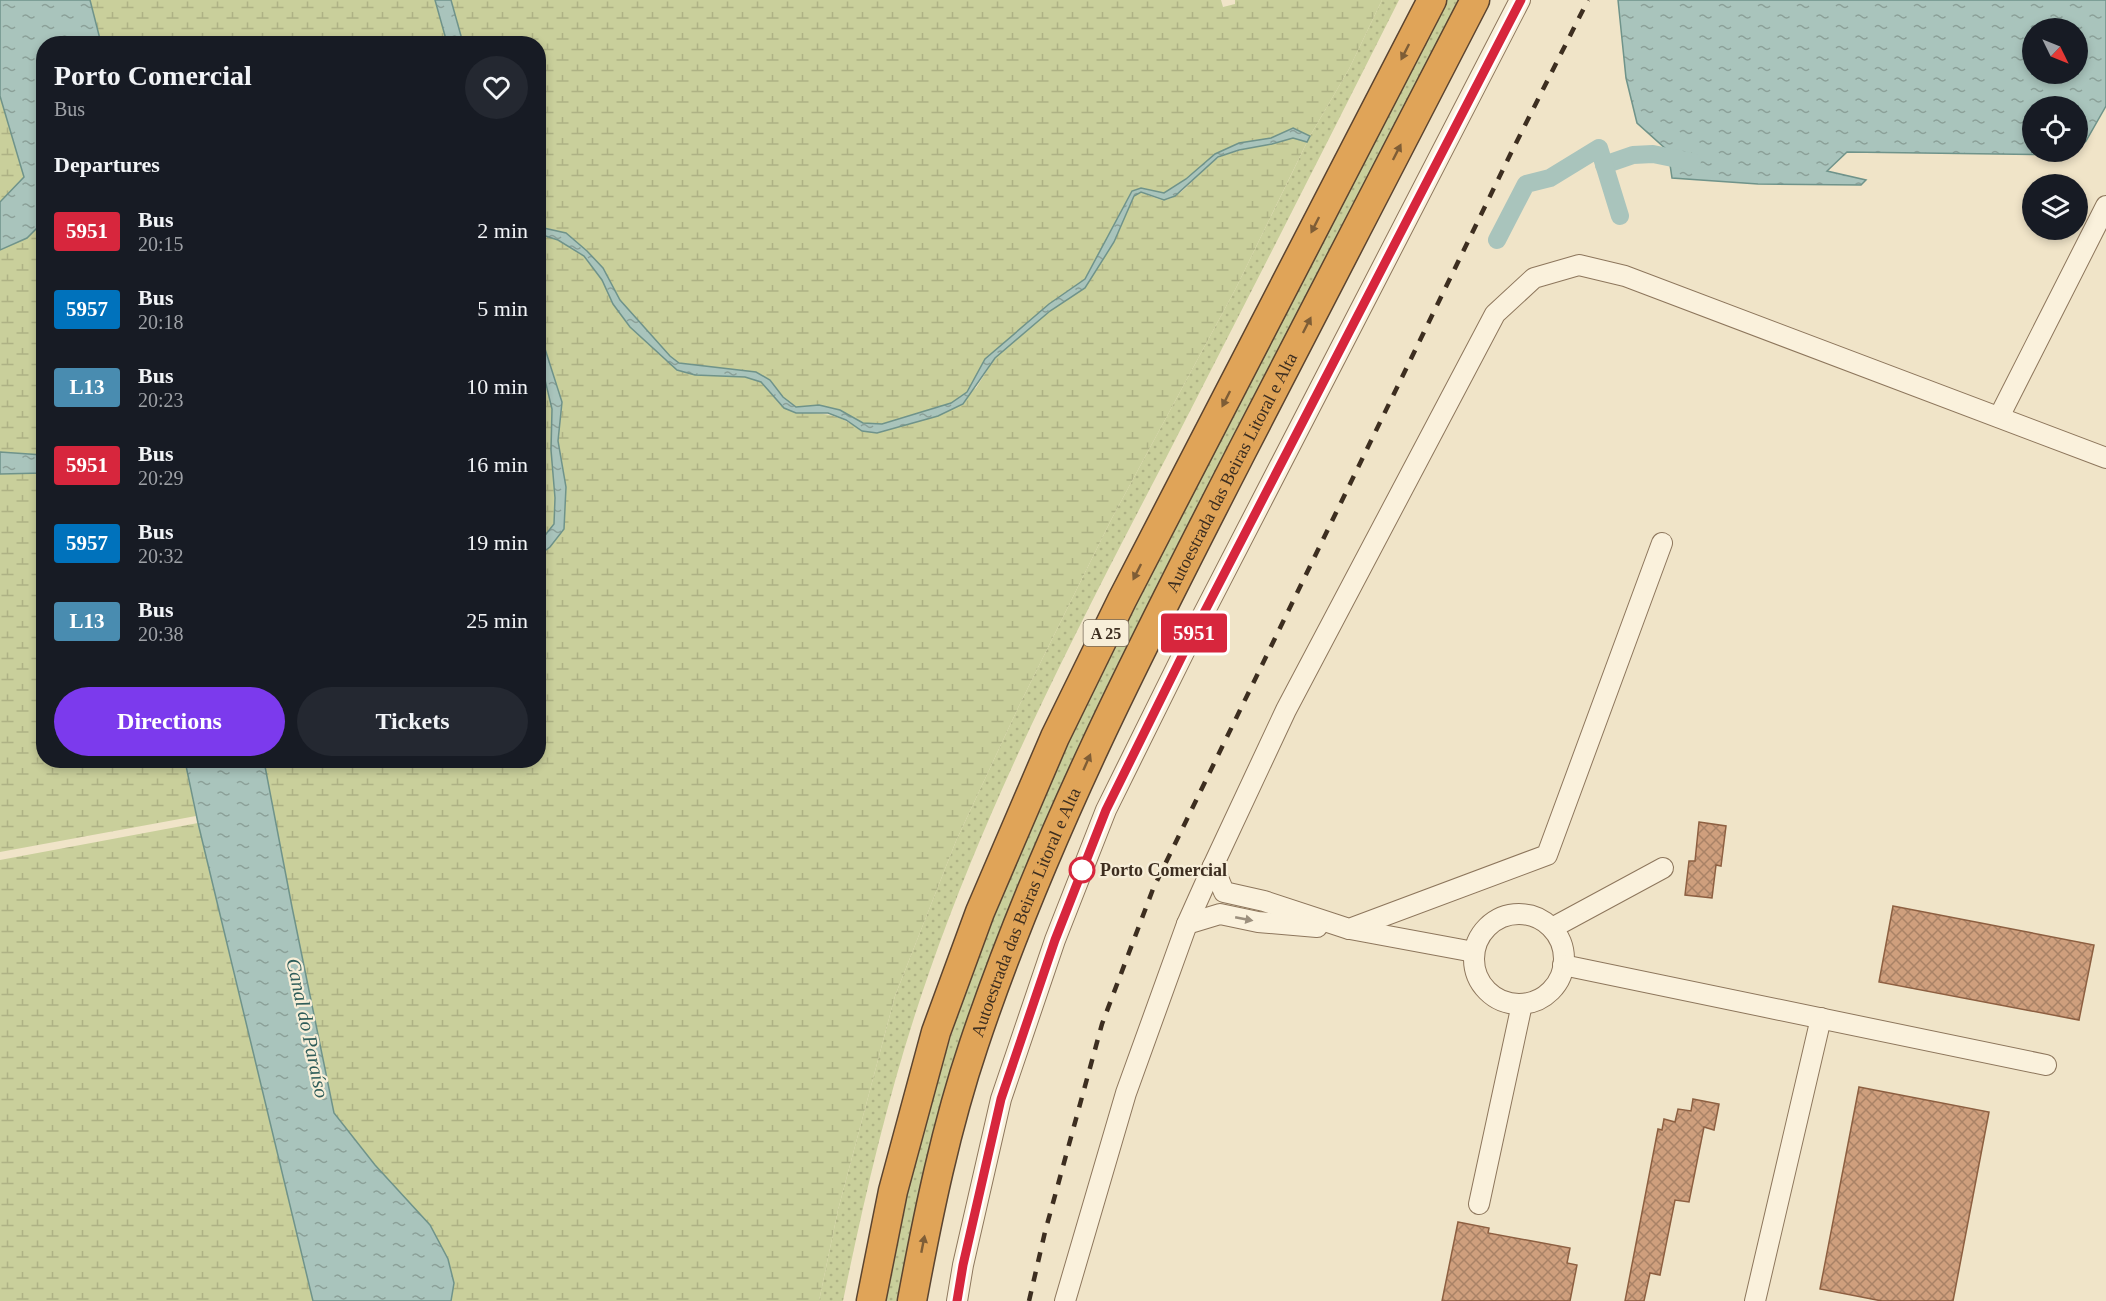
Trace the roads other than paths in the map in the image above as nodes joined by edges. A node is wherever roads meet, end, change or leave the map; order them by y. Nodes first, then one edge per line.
1 (1432, 0) edge
2 (1475, 0) edge
3 (1521, 0) edge
4 (2106, 206) edge
5 (2000, 417) junction
6 (2106, 458) edge
7 (1662, 543) dead end
8 (1213, 866) junction
9 (1663, 868) dead end
10 (1187, 924) junction
11 (1552, 928) junction
12 (1349, 929) junction
13 (1474, 952) junction
14 (1563, 965) junction
15 (1522, 1004) junction
16 (1821, 1018) junction
17 (2046, 1065) dead end
18 (1479, 1204) dead end
19 (871, 1301) edge
20 (912, 1301) edge
21 (957, 1301) edge
22 (1066, 1301) edge
23 (1755, 1301) edge

1 -> 19 highway, Autoestrada das Beiras Litoral e Alta / A 25
20 -> 2 highway, Autoestrada das Beiras Litoral e Alta / A 25
3 - 21 street
4 - 5 street
5 - 6 street
5 - 8 street
7 - 12 street
8 - 10 street
8 - 12 street
9 - 11 street
10 -> 12 street
10 - 22 street
11 - 13 street
11 - 14 street
12 - 13 street
13 - 15 street
14 - 15 street
14 - 16 street
15 - 18 street
16 - 17 street
16 - 23 street

